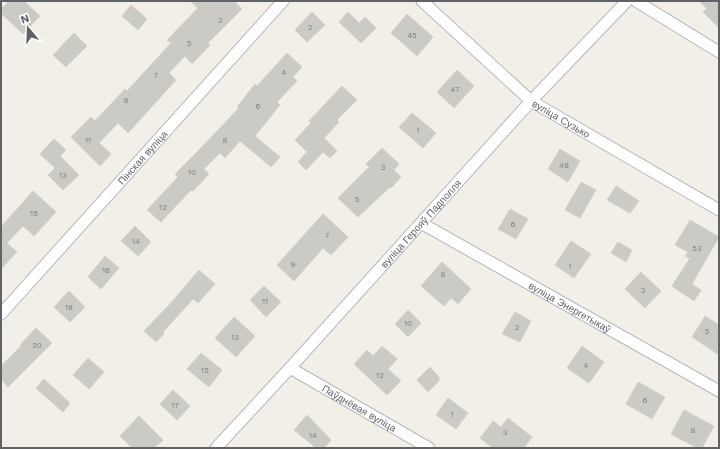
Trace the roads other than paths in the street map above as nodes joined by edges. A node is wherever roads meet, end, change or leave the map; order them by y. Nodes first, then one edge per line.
1 (283, 1) edge
2 (422, 1) edge
3 (627, 1) edge
4 (636, 1) edge
5 (719, 52) edge
6 (531, 101) junction
7 (719, 210) edge
8 (421, 223) junction
9 (1, 314) edge
10 (290, 368) junction
11 (719, 391) edge
12 (216, 448) edge
13 (429, 448) edge

1 - 9 street, Пінская вуліца
2 - 6 street, вуліца Сузько
3 - 6 street, вуліца Герояў Падполля
4 - 5 street
6 - 7 street, вуліца Сузько
6 - 8 street, вуліца Герояў Падполля
8 - 10 street, вуліца Герояў Падполля
8 - 11 street, вуліца Энергетыкаў
10 - 12 street, вуліца Герояў Падполля
10 - 13 street, Паўднёвая вуліца

